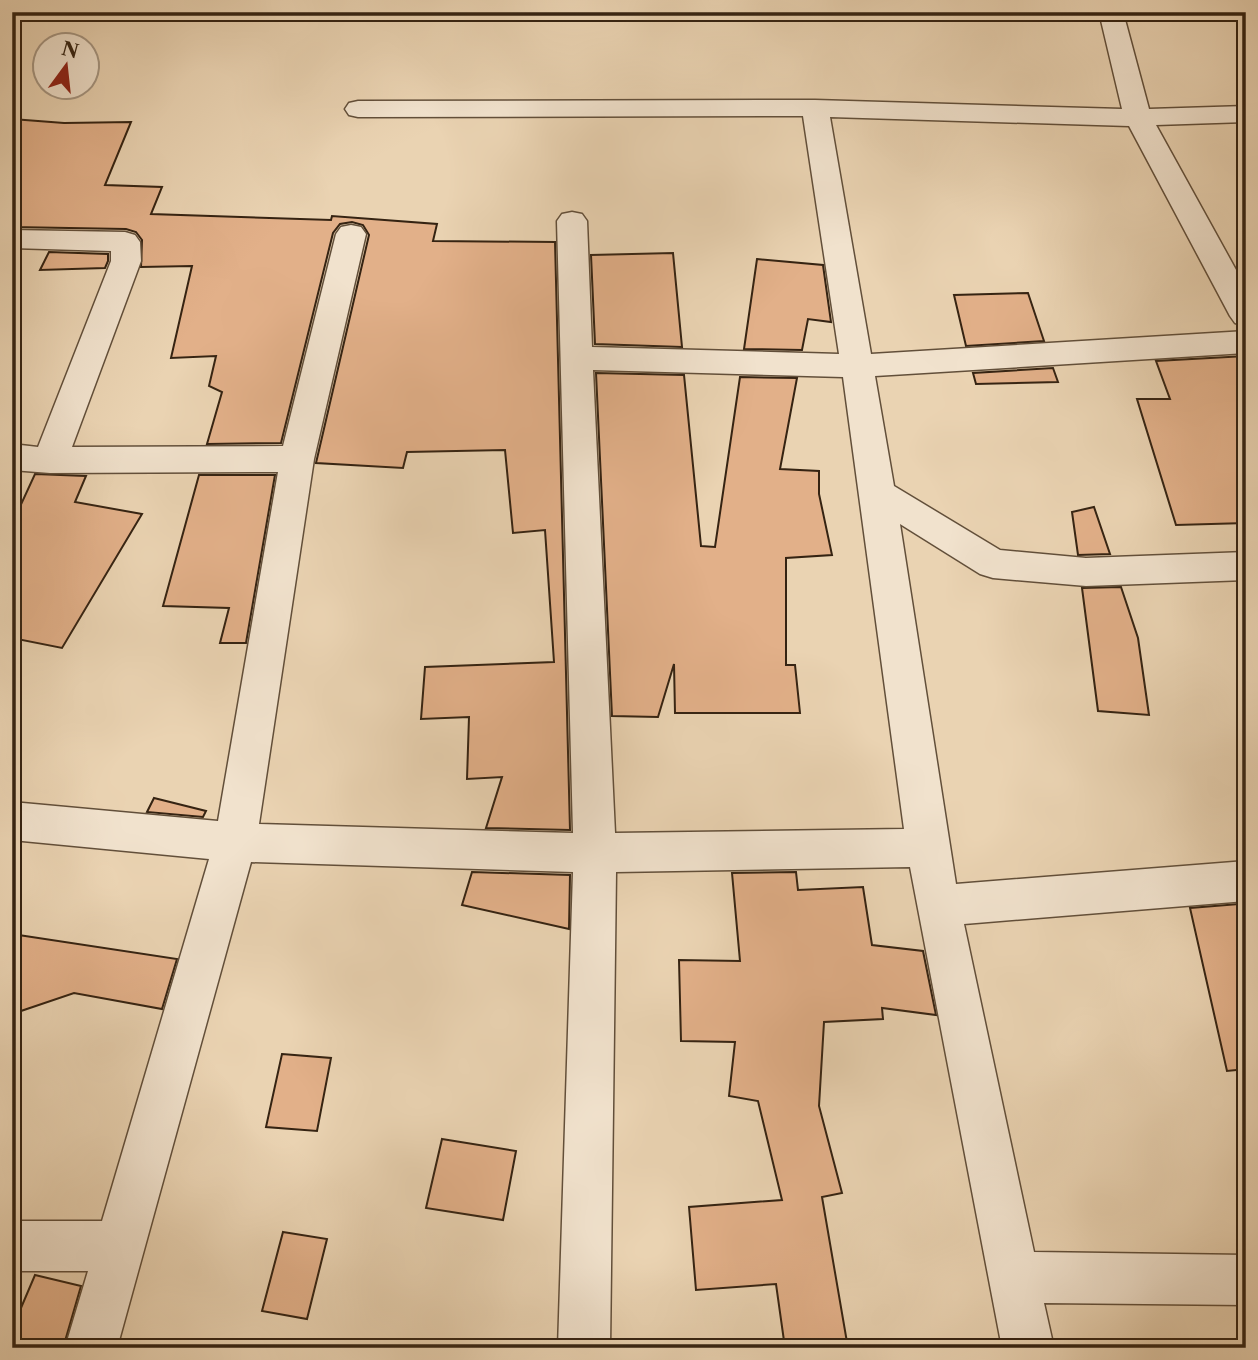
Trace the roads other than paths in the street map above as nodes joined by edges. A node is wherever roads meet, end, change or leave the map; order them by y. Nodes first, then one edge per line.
1 (1111, 12) edge
2 (358, 108) dead end
3 (815, 108) junction
4 (1246, 114) edge
5 (1138, 118) junction
6 (572, 221) dead end
7 (351, 234) dead end
8 (12, 239) edge
9 (1246, 316) edge
10 (1246, 342) edge
11 (579, 358) junction
12 (858, 366) junction
13 (12, 457) edge
14 (297, 459) junction
15 (50, 460) junction
16 (878, 493) junction
17 (1246, 566) edge
18 (12, 821) edge
19 (235, 842) junction
20 (927, 848) junction
21 (595, 853) junction
22 (1246, 881) edge
23 (939, 906) junction
24 (12, 1246) edge
25 (119, 1246) junction
26 (1015, 1277) junction
27 (1246, 1280) edge
28 (91, 1348) edge
29 (584, 1348) edge
30 (1028, 1348) edge

1 - 5 street
2 - 3 street
3 - 5 street
3 - 12 street
4 - 5 street
5 - 9 street
6 - 11 street
7 - 14 street
8 - 15 street
10 - 12 street
11 - 12 street
11 - 21 street
12 - 16 street
13 - 15 street
14 - 15 street
14 - 19 street
16 - 17 street
16 - 20 street
18 - 19 street
19 - 21 street
19 - 25 street
20 - 21 street
20 - 23 street
21 - 29 street
22 - 23 street
23 - 26 street
24 - 25 street
25 - 28 street
26 - 27 street
26 - 30 street

